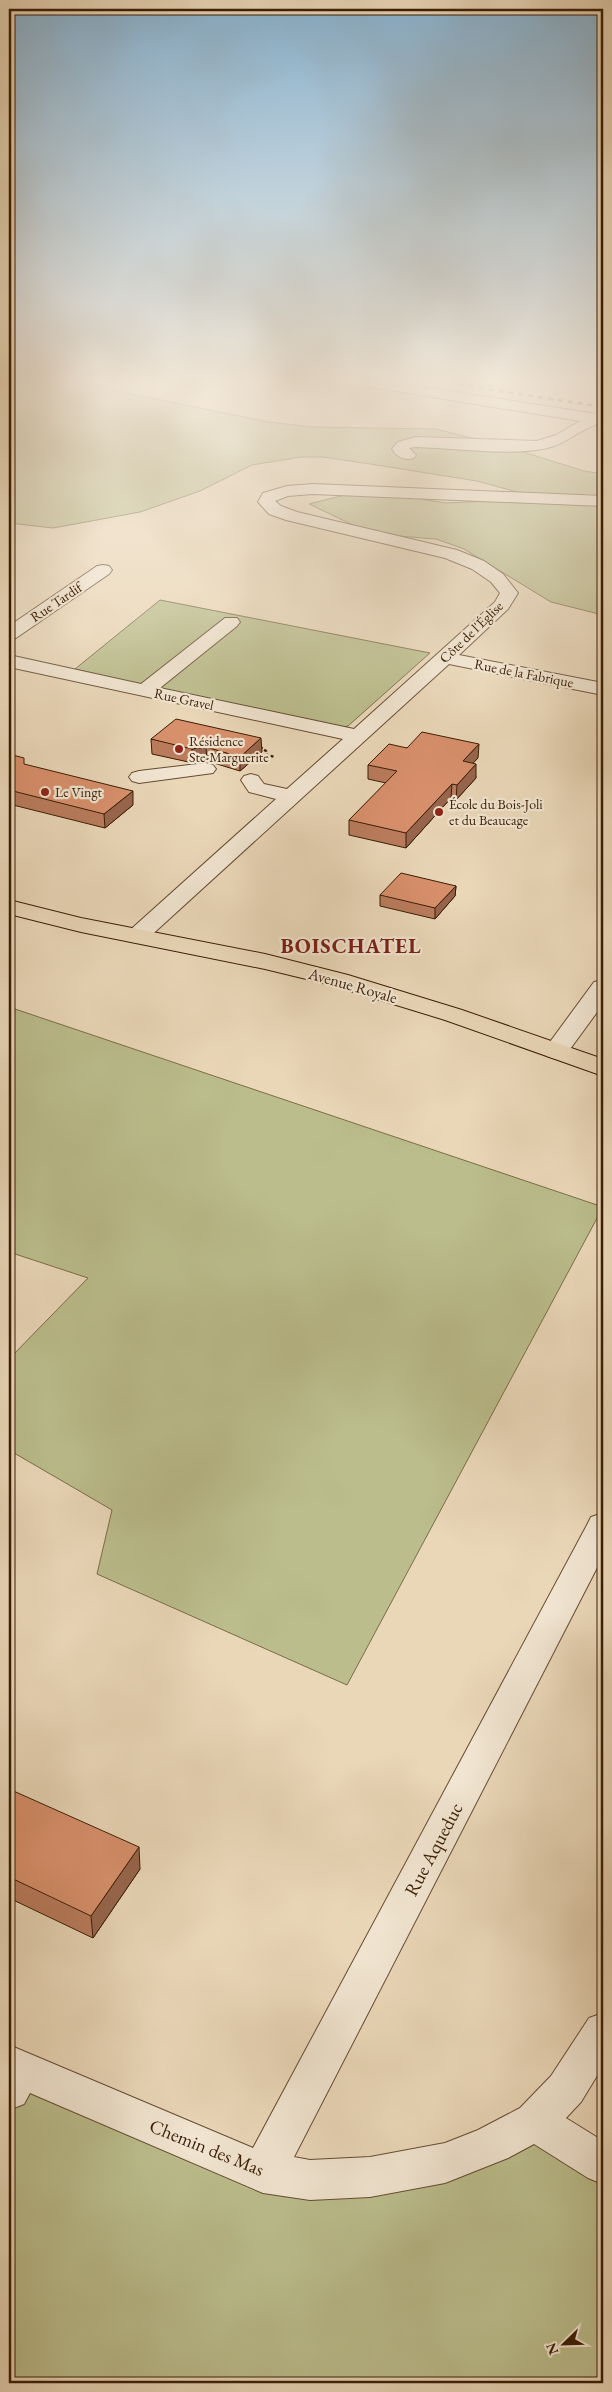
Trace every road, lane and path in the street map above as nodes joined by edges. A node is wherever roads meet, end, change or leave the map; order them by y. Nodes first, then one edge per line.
1 (273, 495) edge
2 (449, 495) edge
3 (603, 501) edge
4 (103, 570) dead end
5 (231, 622) dead end
6 (9, 634) edge
7 (445, 658) junction
8 (9, 661) edge
9 (603, 689) edge
10 (145, 690) junction
11 (358, 736) junction
12 (252, 745) edge
13 (275, 757) dead end
14 (206, 770) dead end
15 (139, 777) dead end
16 (251, 780) dead end
17 (292, 797) junction
18 (9, 907) edge
19 (137, 936) junction
20 (603, 987) edge
21 (556, 1051) junction
22 (603, 1068) edge
23 (603, 1524) edge
24 (603, 2031) edge
25 (13, 2075) edge
26 (535, 2122) junction
27 (603, 2164) edge
28 (263, 2172) junction

1 - 7 street, Côte de l'Église
2 - 3 street, Côte de l'Église
4 - 6 street, Rue Tardif
5 - 10 street
7 - 9 street, Rue de la Fabrique
7 - 11 street, Côte de l'Église
8 - 10 street, Rue Gravel
10 - 11 street, Rue Gravel
11 - 17 street, Côte de l'Église
12 - 13 path
14 - 15 street
16 - 17 street
17 - 19 street, Côte de l'Église
18 - 19 main road, Avenue Royale
19 - 21 main road, Avenue Royale
20 - 21 street
21 - 22 main road, Avenue Royale
23 - 28 street, Rue Aqueduc
24 - 26 street, Chemin des Mas
25 - 28 street, Chemin des Mas
26 - 27 street
26 - 28 street, Chemin des Mas

